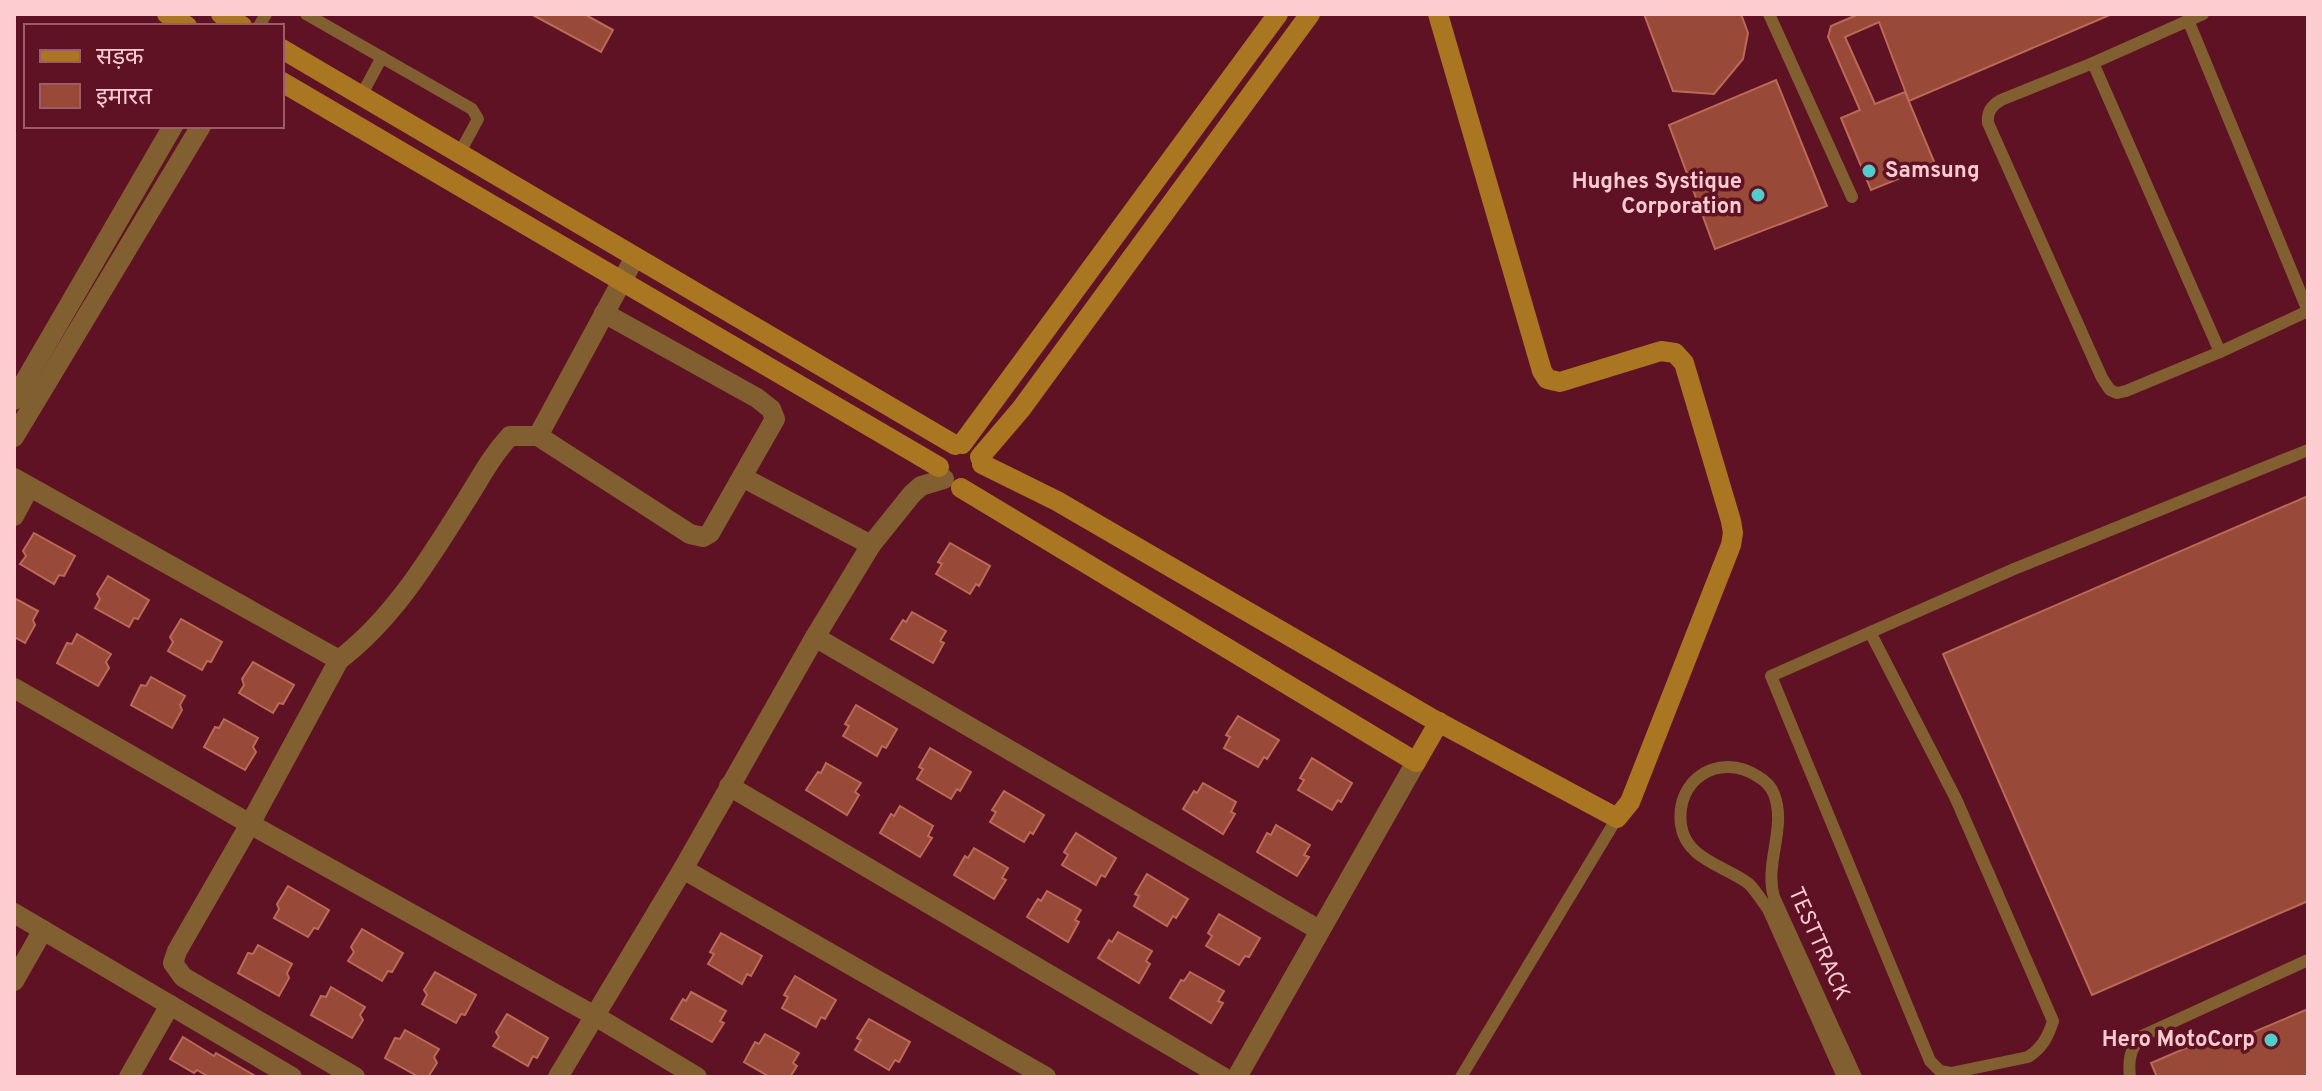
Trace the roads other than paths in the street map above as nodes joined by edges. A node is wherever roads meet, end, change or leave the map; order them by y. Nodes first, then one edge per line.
1 (306, 14) edge
2 (1278, 14) edge
3 (1310, 14) edge
4 (1438, 14) edge
5 (1769, 14) edge
6 (2203, 14) edge
7 (2188, 20) junction
8 (284, 50) edge
9 (382, 57) junction
10 (2093, 63) junction
11 (284, 83) edge
12 (361, 96) junction
13 (172, 128) edge
14 (200, 128) edge
15 (459, 154) junction
16 (1852, 197) dead end
17 (635, 257) junction
18 (620, 281) junction
19 (2308, 311) edge
20 (604, 313) junction
21 (2220, 352) junction
22 (14, 400) edge
23 (538, 436) junction
24 (14, 437) edge
25 (958, 445) junction
26 (2308, 450) edge
27 (981, 460) junction
28 (742, 477) junction
29 (948, 478) junction
30 (22, 483) edge
31 (14, 516) edge
32 (871, 545) junction
33 (1870, 632) junction
34 (815, 637) junction
35 (339, 660) junction
36 (14, 688) edge
37 (1439, 722) junction
38 (1416, 762) junction
39 (729, 786) junction
40 (1617, 818) junction
41 (250, 824) junction
42 (683, 869) junction
43 (14, 913) edge
44 (43, 930) junction
45 (1319, 930) junction
46 (2308, 960) edge
47 (14, 981) edge
48 (170, 1005) junction
49 (595, 1016) junction
50 (129, 1077) edge
51 (292, 1077) edge
52 (355, 1077) edge
53 (558, 1077) edge
54 (697, 1077) edge
55 (1046, 1077) edge
56 (1223, 1077) edge
57 (1237, 1077) edge
58 (1461, 1077) edge
59 (1843, 1077) edge
60 (1856, 1077) edge
61 (2130, 1077) edge

1 - 9 lane
2 - 25 street
3 - 27 street
4 - 40 street
5 - 16 lane
6 - 7 lane
7 - 10 lane
7 - 19 lane
8 - 12 street
9 - 12 lane
9 - 15 lane
10 - 21 lane
10 - 21 lane
11 - 18 street
12 - 15 street
13 - 22 street
14 - 24 street
15 - 17 street
17 - 18 street
17 - 25 street
18 - 20 street
18 - 29 street
19 - 21 lane
20 - 23 street
20 - 28 street
23 - 28 street
23 - 35 street
25 - 27 street
25 - 29 street
26 - 33 lane
27 - 29 street
27 - 37 street
28 - 32 street
29 - 32 street
29 - 38 street
30 - 31 street
30 - 35 street
32 - 34 street
33 - 33 lane
34 - 39 street
34 - 45 street
35 - 41 street
36 - 41 street
37 - 38 street
37 - 40 street
38 - 45 street
39 - 42 street
39 - 56 street
40 - 58 lane
41 - 49 street
41 - 52 street
42 - 49 street
42 - 55 street
43 - 44 street
44 - 47 street
44 - 48 street
45 - 57 street
46 - 61 lane
48 - 50 street
48 - 51 street
49 - 53 street
49 - 54 street
59 - 60 lane, TESTTRACK

